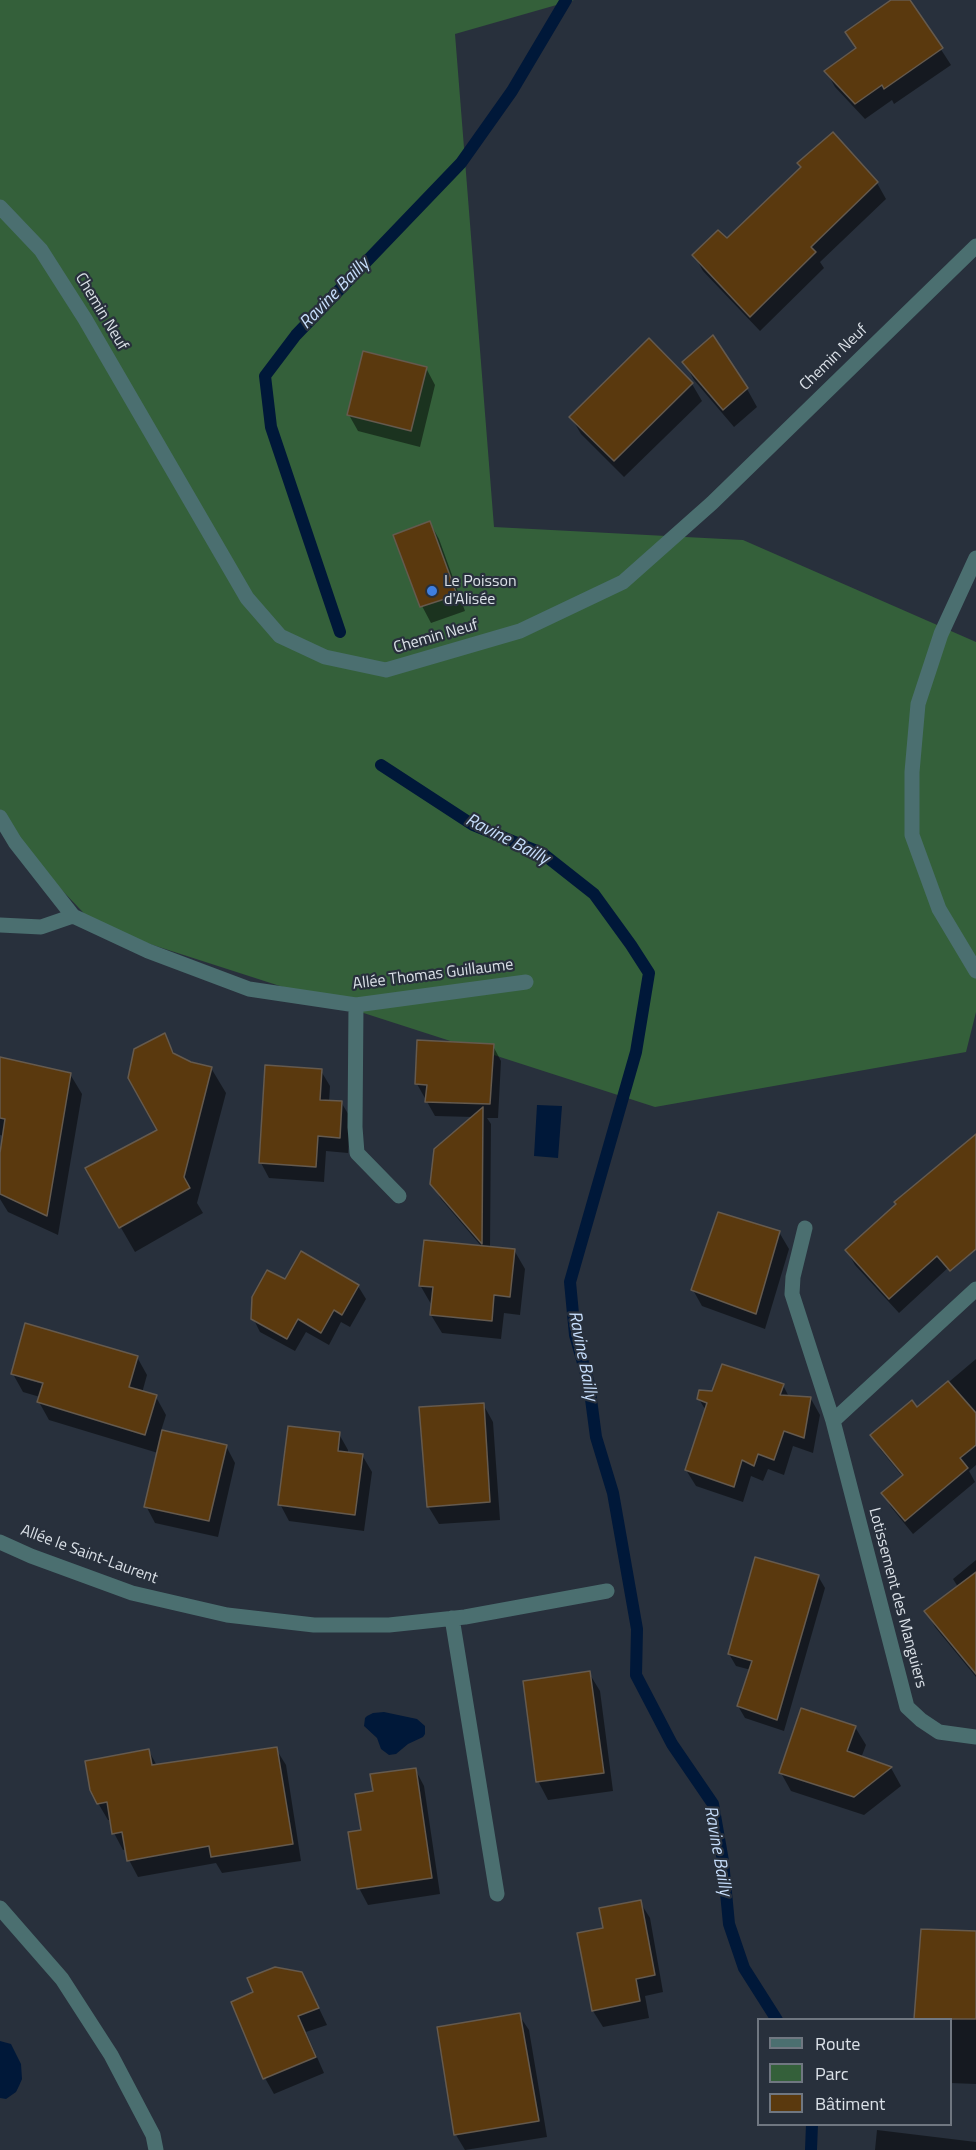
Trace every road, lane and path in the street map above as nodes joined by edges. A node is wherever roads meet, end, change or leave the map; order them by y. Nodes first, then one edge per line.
1 (0, 207) edge
2 (976, 246) edge
3 (976, 558) edge
4 (0, 817) edge
5 (73, 916) junction
6 (0, 925) edge
7 (976, 971) edge
8 (526, 982) dead end
9 (356, 1005) junction
10 (399, 1196) dead end
11 (806, 1228) dead end
12 (976, 1289) edge
13 (833, 1421) junction
14 (0, 1542) edge
15 (607, 1592) dead end
16 (452, 1618) junction
17 (976, 1737) edge
18 (497, 1894) dead end
19 (3, 1915) edge
20 (156, 2150) edge

1 - 2 street, Chemin Neuf
3 - 7 street
4 - 5 street
5 - 6 street
5 - 9 street, Allée Thomas Guillaume
8 - 9 street, Allée Thomas Guillaume
9 - 10 street
11 - 13 street, Lotissement des Manguiers
12 - 13 street
13 - 17 street, Lotissement des Manguiers
14 - 16 street, Allée le Saint-Laurent
15 - 16 street, Allée le Saint-Laurent
16 - 18 street
19 - 20 street

